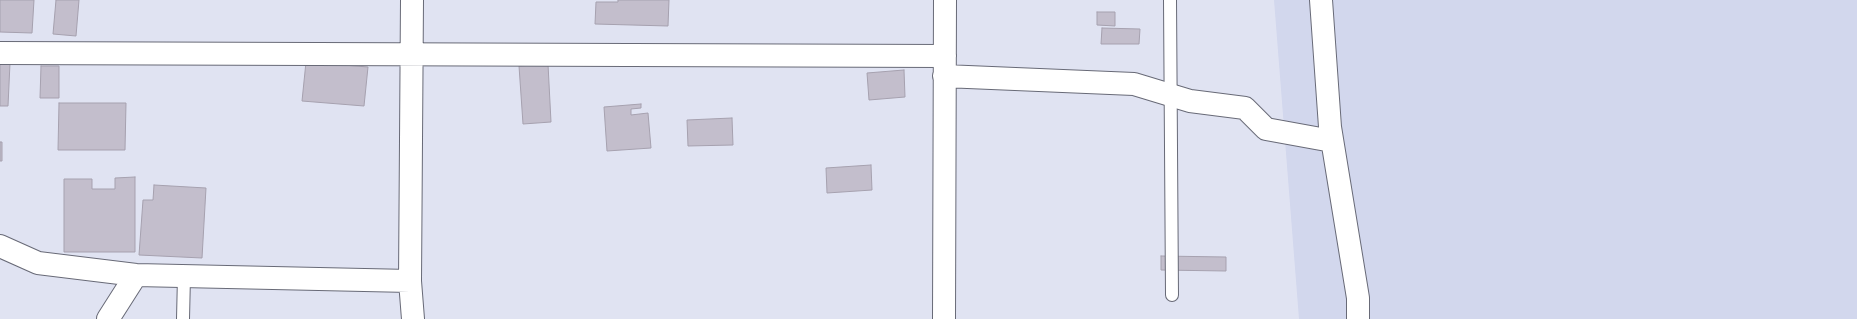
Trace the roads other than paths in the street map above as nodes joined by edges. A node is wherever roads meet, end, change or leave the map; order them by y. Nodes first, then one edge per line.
1 (412, 0) edge
2 (945, 0) edge
3 (1170, 0) edge
4 (1322, 0) edge
5 (0, 52) edge
6 (412, 54) junction
7 (945, 66) junction
8 (1170, 95) junction
9 (1332, 141) junction
10 (0, 246) edge
11 (136, 275) junction
12 (184, 276) junction
13 (410, 281) junction
14 (1172, 295) dead end
15 (108, 319) edge
16 (183, 319) edge
17 (413, 319) edge
18 (944, 319) edge
19 (1358, 319) edge

1 - 6 street
2 - 7 street
3 - 8 lane
4 - 9 street
5 - 6 street
6 - 7 street
6 - 13 street
7 - 8 street
7 - 18 street
8 - 9 street
8 - 14 lane
9 - 19 street
10 - 11 street
11 - 12 street
11 - 15 street
12 - 13 street
12 - 16 lane
13 - 17 street

